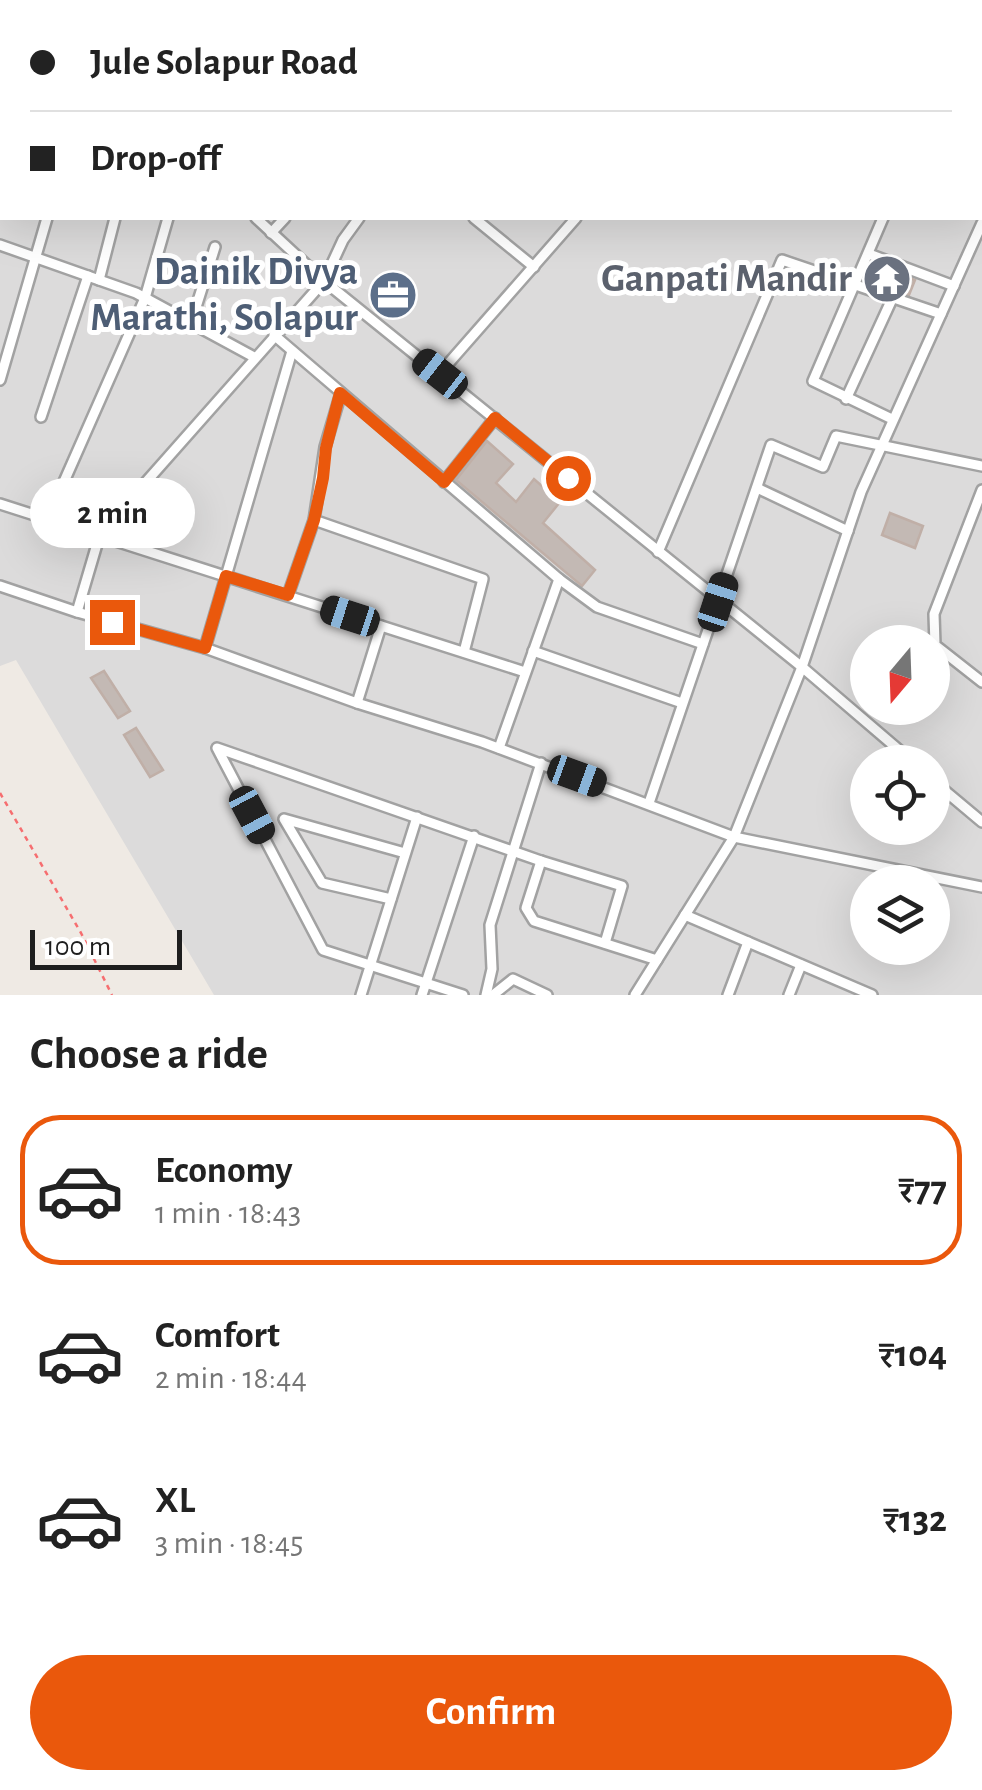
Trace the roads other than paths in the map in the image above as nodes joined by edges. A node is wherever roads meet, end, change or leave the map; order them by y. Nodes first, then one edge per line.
1 (46, 220) edge
2 (114, 220) edge
3 (167, 220) edge
4 (258, 220) edge
5 (282, 220) edge
6 (358, 220) edge
7 (476, 220) edge
8 (574, 220) edge
9 (882, 220) edge
10 (982, 224) edge
11 (271, 234) junction
12 (0, 245) edge
13 (214, 247) dead end
14 (870, 254) junction
15 (36, 258) junction
16 (534, 267) junction
17 (94, 278) junction
18 (324, 281) junction
19 (857, 285) junction
20 (954, 286) junction
21 (144, 298) junction
22 (892, 299) junction
23 (942, 314) junction
24 (190, 323) junction
25 (274, 336) junction
26 (292, 351) junction
27 (254, 357) junction
28 (440, 374) junction
29 (0, 380) edge
30 (340, 393) junction
31 (846, 399) junction
32 (41, 417) dead end
33 (495, 418) junction
34 (892, 419) junction
35 (882, 446) junction
36 (982, 466) edge
37 (444, 482) junction
38 (757, 488) junction
39 (982, 490) edge
40 (0, 504) edge
41 (977, 516) edge
42 (48, 518) junction
43 (314, 520) junction
44 (848, 531) junction
45 (100, 534) junction
46 (658, 552) junction
47 (226, 576) junction
48 (558, 579) junction
49 (0, 586) edge
50 (288, 595) junction
51 (718, 602) junction
52 (77, 612) junction
53 (381, 626) junction
54 (703, 644) junction
55 (205, 648) junction
56 (533, 651) junction
57 (464, 652) junction
58 (802, 667) junction
59 (526, 672) junction
60 (982, 682) edge
61 (357, 703) junction
62 (682, 703) junction
63 (892, 745) edge
64 (499, 748) junction
65 (541, 762) junction
66 (950, 795) edge
67 (649, 803) junction
68 (416, 817) junction
69 (982, 822) edge
70 (474, 836) junction
71 (734, 837) junction
72 (511, 849) junction
73 (405, 853) junction
74 (541, 861) junction
75 (982, 887) edge
76 (390, 898) junction
77 (685, 915) junction
78 (748, 942) junction
79 (605, 943) junction
80 (657, 960) junction
81 (370, 964) junction
82 (801, 965) junction
83 (426, 983) junction
84 (853, 991) edge
85 (361, 995) edge
86 (422, 995) edge
87 (464, 995) edge
88 (490, 995) edge
89 (546, 995) edge
90 (635, 995) edge
91 (728, 995) edge
92 (788, 995) edge
93 (872, 995) edge

1 - 15 street
2 - 17 street
3 - 21 street
4 - 11 street
5 - 11 street
6 - 18 street
7 - 16 street
8 - 16 street
9 - 14 street
10 - 20 street
11 - 18 street
12 - 15 street
13 - 24 street
14 - 19 street
14 - 20 street
15 - 17 street
15 - 29 street
16 - 28 street
17 - 21 street
17 - 32 street
18 - 25 street
18 - 28 street
19 - 22 street
19 - 31 street
19 - 46 street
20 - 23 street
21 - 24 street
21 - 42 street
22 - 23 street
22 - 31 street
23 - 34 street
24 - 27 street
25 - 26 street
25 - 27 street
26 - 30 street
26 - 47 street
27 - 45 street
28 - 33 street
30 - 37 street
30 - 43 street
31 - 34 street
33 - 37 street
33 - 46 street
34 - 35 street
35 - 36 street
35 - 38 street
35 - 44 street
37 - 48 street
38 - 44 street
38 - 51 street
39 - 41 street
40 - 42 street
41 - 60 street
42 - 45 street
43 - 50 street
43 - 57 street
44 - 58 street
45 - 47 street
45 - 52 street
46 - 51 street
47 - 50 street
47 - 55 street
48 - 54 street
48 - 56 street
49 - 52 street
50 - 53 street
51 - 54 street
51 - 58 street
52 - 55 street
53 - 57 street
53 - 61 street
54 - 62 street
55 - 61 street
56 - 59 street
56 - 62 street
57 - 59 street
58 - 63 street
58 - 71 street
59 - 64 street
61 - 64 street
62 - 67 street
64 - 65 street
65 - 67 street
65 - 72 street
66 - 69 street
67 - 71 street
68 - 70 street
68 - 73 street
68 - 81 street
70 - 72 street
70 - 83 street
71 - 75 street
71 - 77 street
72 - 74 street
72 - 88 street
73 - 76 street
73 - 76 street
74 - 79 street
74 - 79 street
76 - 81 street
77 - 78 street
77 - 80 street
78 - 82 street
78 - 91 street
79 - 80 street
80 - 90 street
81 - 83 street
81 - 85 street
82 - 84 street
82 - 92 street
83 - 86 street
83 - 87 street
84 - 93 street
88 - 89 street

